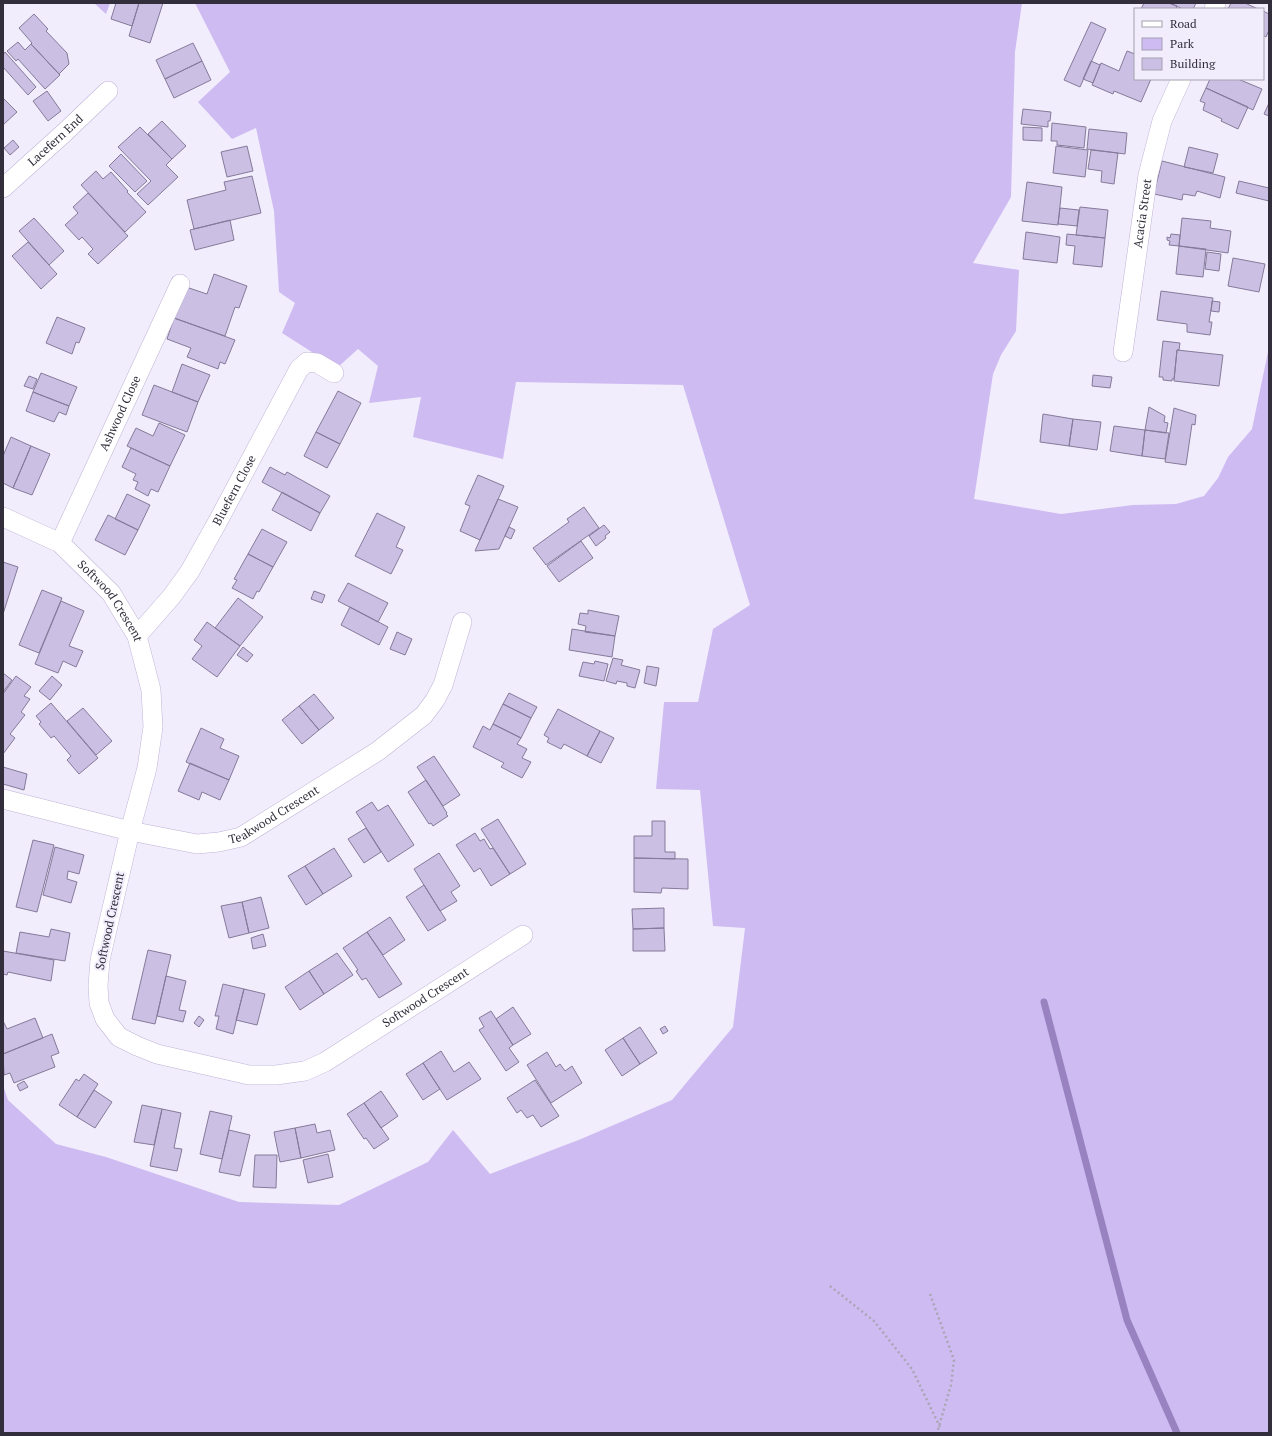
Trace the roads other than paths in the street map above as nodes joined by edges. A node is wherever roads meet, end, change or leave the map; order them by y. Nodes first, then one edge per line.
1 (1182, 80) edge
2 (108, 91) dead end
3 (3, 188) edge
4 (180, 284) dead end
5 (1123, 352) dead end
6 (334, 372) dead end
7 (3, 517) edge
8 (60, 543) junction
9 (462, 622) dead end
10 (136, 636) junction
11 (3, 799) edge
12 (130, 832) junction
13 (523, 935) dead end

1 - 5 street, Acacia Street
2 - 3 street, Lacefern End
4 - 8 street, Ashwood Close
6 - 10 street, Bluefern Close
7 - 8 street, Softwood Crescent
8 - 10 street, Softwood Crescent
9 - 12 street, Teakwood Crescent
10 - 12 street, Softwood Crescent
11 - 12 street, Teakwood Crescent
12 - 13 street, Softwood Crescent

